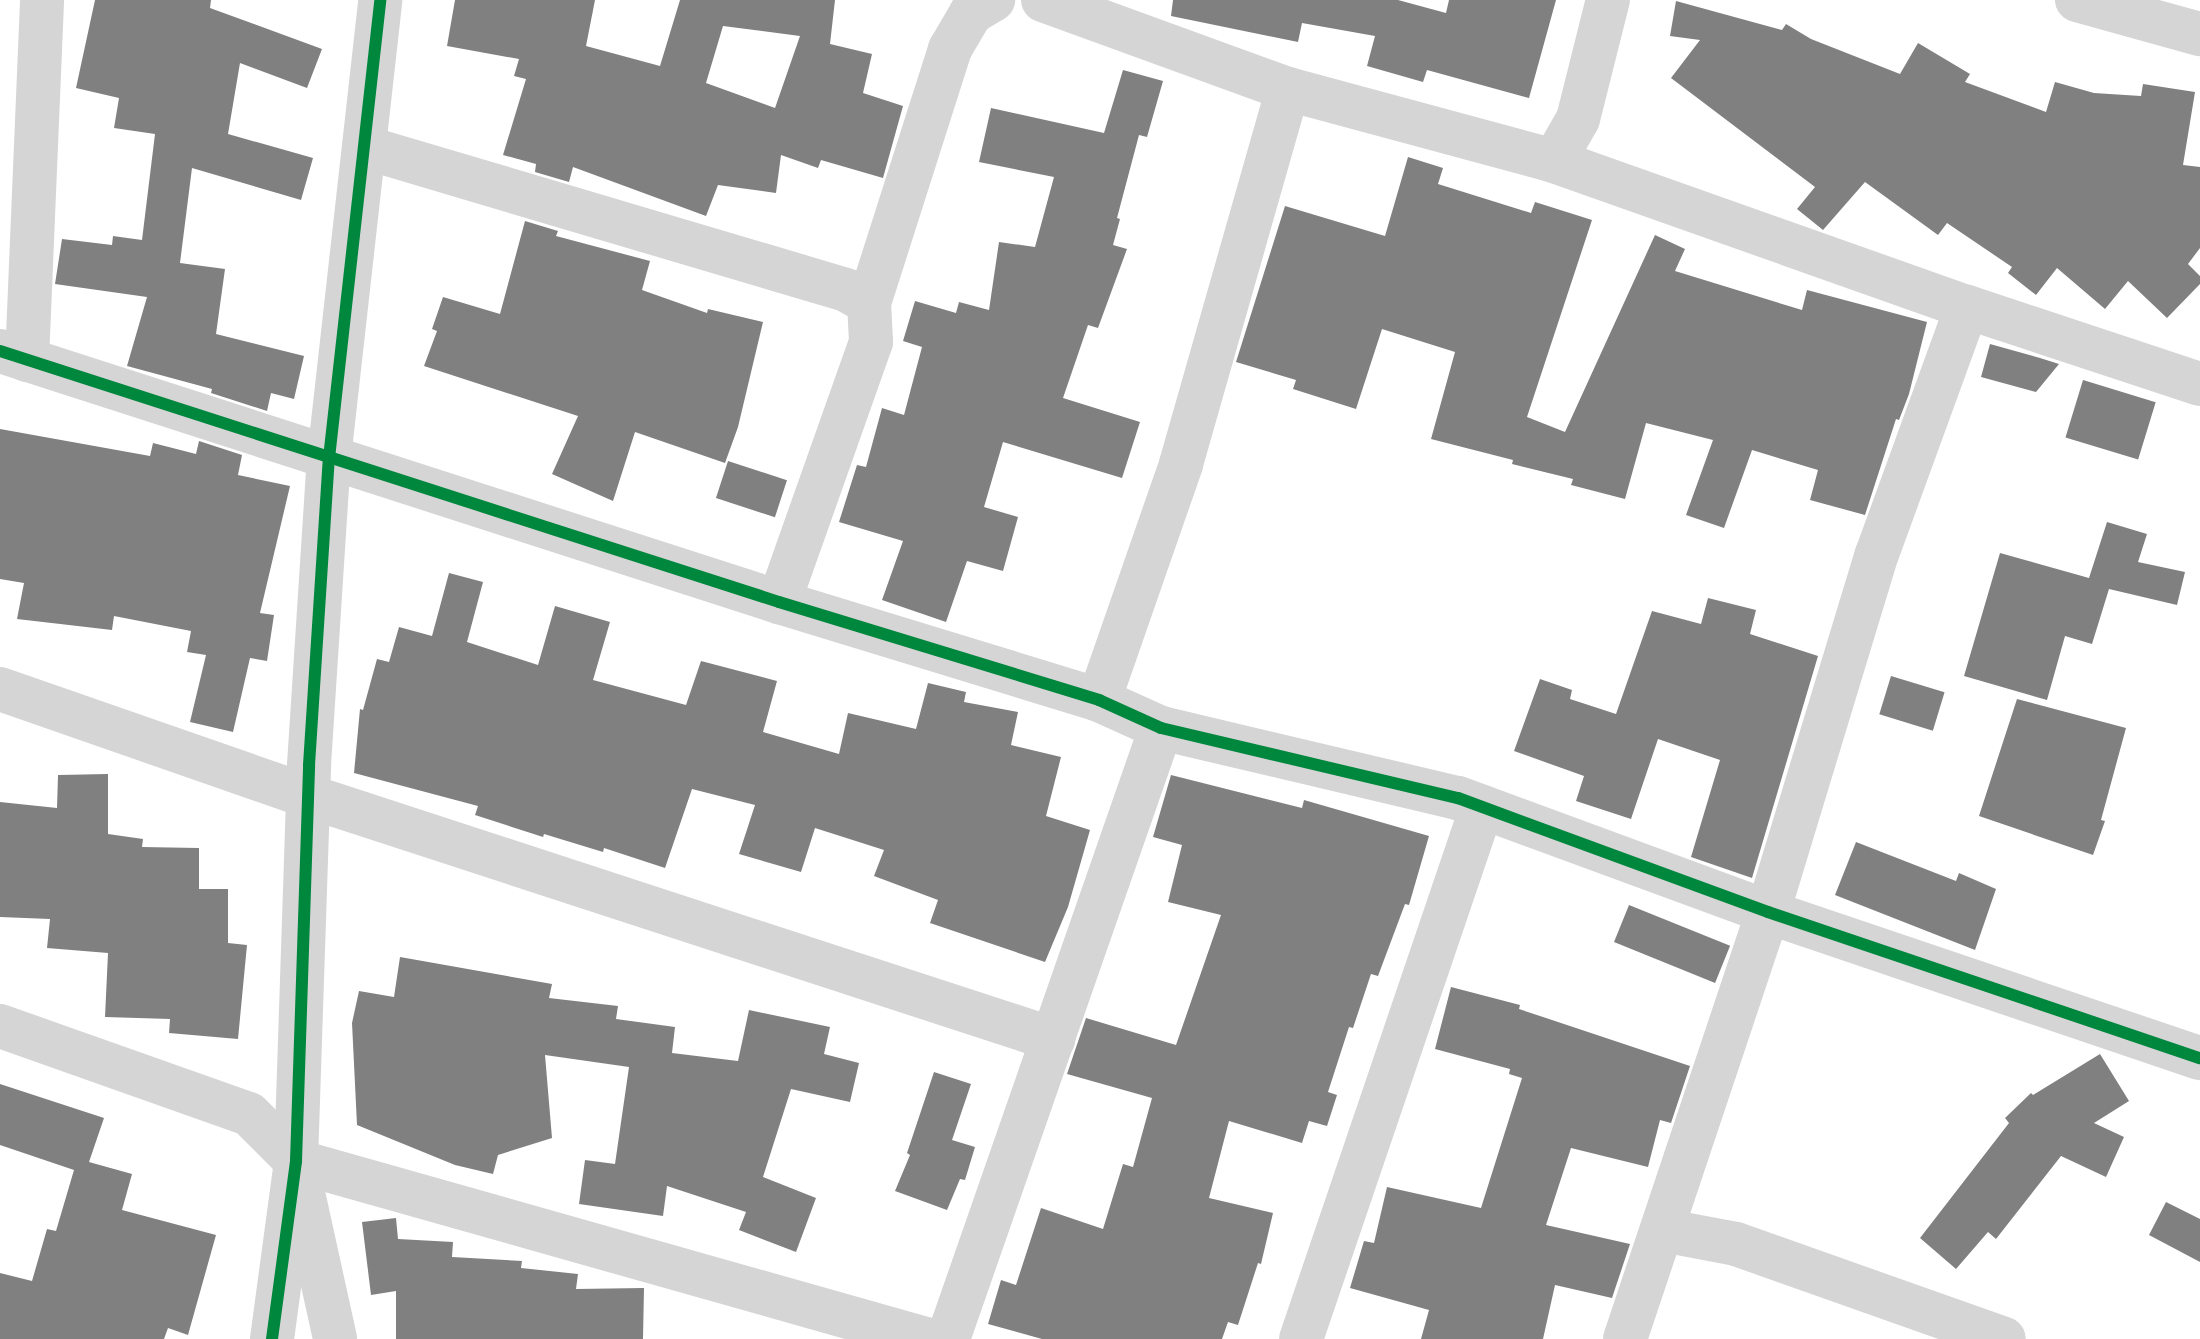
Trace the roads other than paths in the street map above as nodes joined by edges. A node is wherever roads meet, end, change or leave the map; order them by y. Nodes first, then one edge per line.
1 (42, 0) edge
2 (380, 0) edge
3 (993, 0) edge
4 (1043, 0) edge
5 (1608, 0) edge
6 (2077, 0) edge
7 (2200, 34) edge
8 (1288, 89) junction
9 (364, 147) junction
10 (1554, 161) junction
11 (869, 303) junction
12 (1967, 307) junction
13 (14, 355) edge
14 (2200, 384) edge
15 (329, 458) junction
16 (779, 602) junction
17 (0, 689) edge
18 (1099, 700) junction
19 (1161, 728) junction
20 (308, 796) junction
21 (1482, 807) junction
22 (1768, 912) junction
23 (0, 1026) edge
24 (1053, 1039) junction
25 (2200, 1058) edge
26 (296, 1161) junction
27 (1662, 1230) junction
28 (272, 1339) edge
29 (335, 1339) edge
30 (926, 1339) edge
31 (948, 1339) edge
32 (1301, 1339) edge
33 (1625, 1339) edge
34 (2004, 1339) edge

1 - 13 street
2 - 9 street
3 - 11 street
4 - 8 street
5 - 10 street
6 - 7 street
8 - 10 street
8 - 18 street
9 - 11 street
9 - 15 street
10 - 12 street
11 - 16 street
12 - 14 street
12 - 22 street
13 - 15 street
15 - 16 street
15 - 20 street
16 - 18 street
17 - 20 street
18 - 19 street
19 - 21 street
19 - 24 street
20 - 24 street
20 - 26 street
21 - 22 street
21 - 32 street
22 - 25 street
22 - 27 street
23 - 26 street
24 - 31 street
26 - 28 street
26 - 29 street
26 - 30 street
27 - 33 street
27 - 34 street

